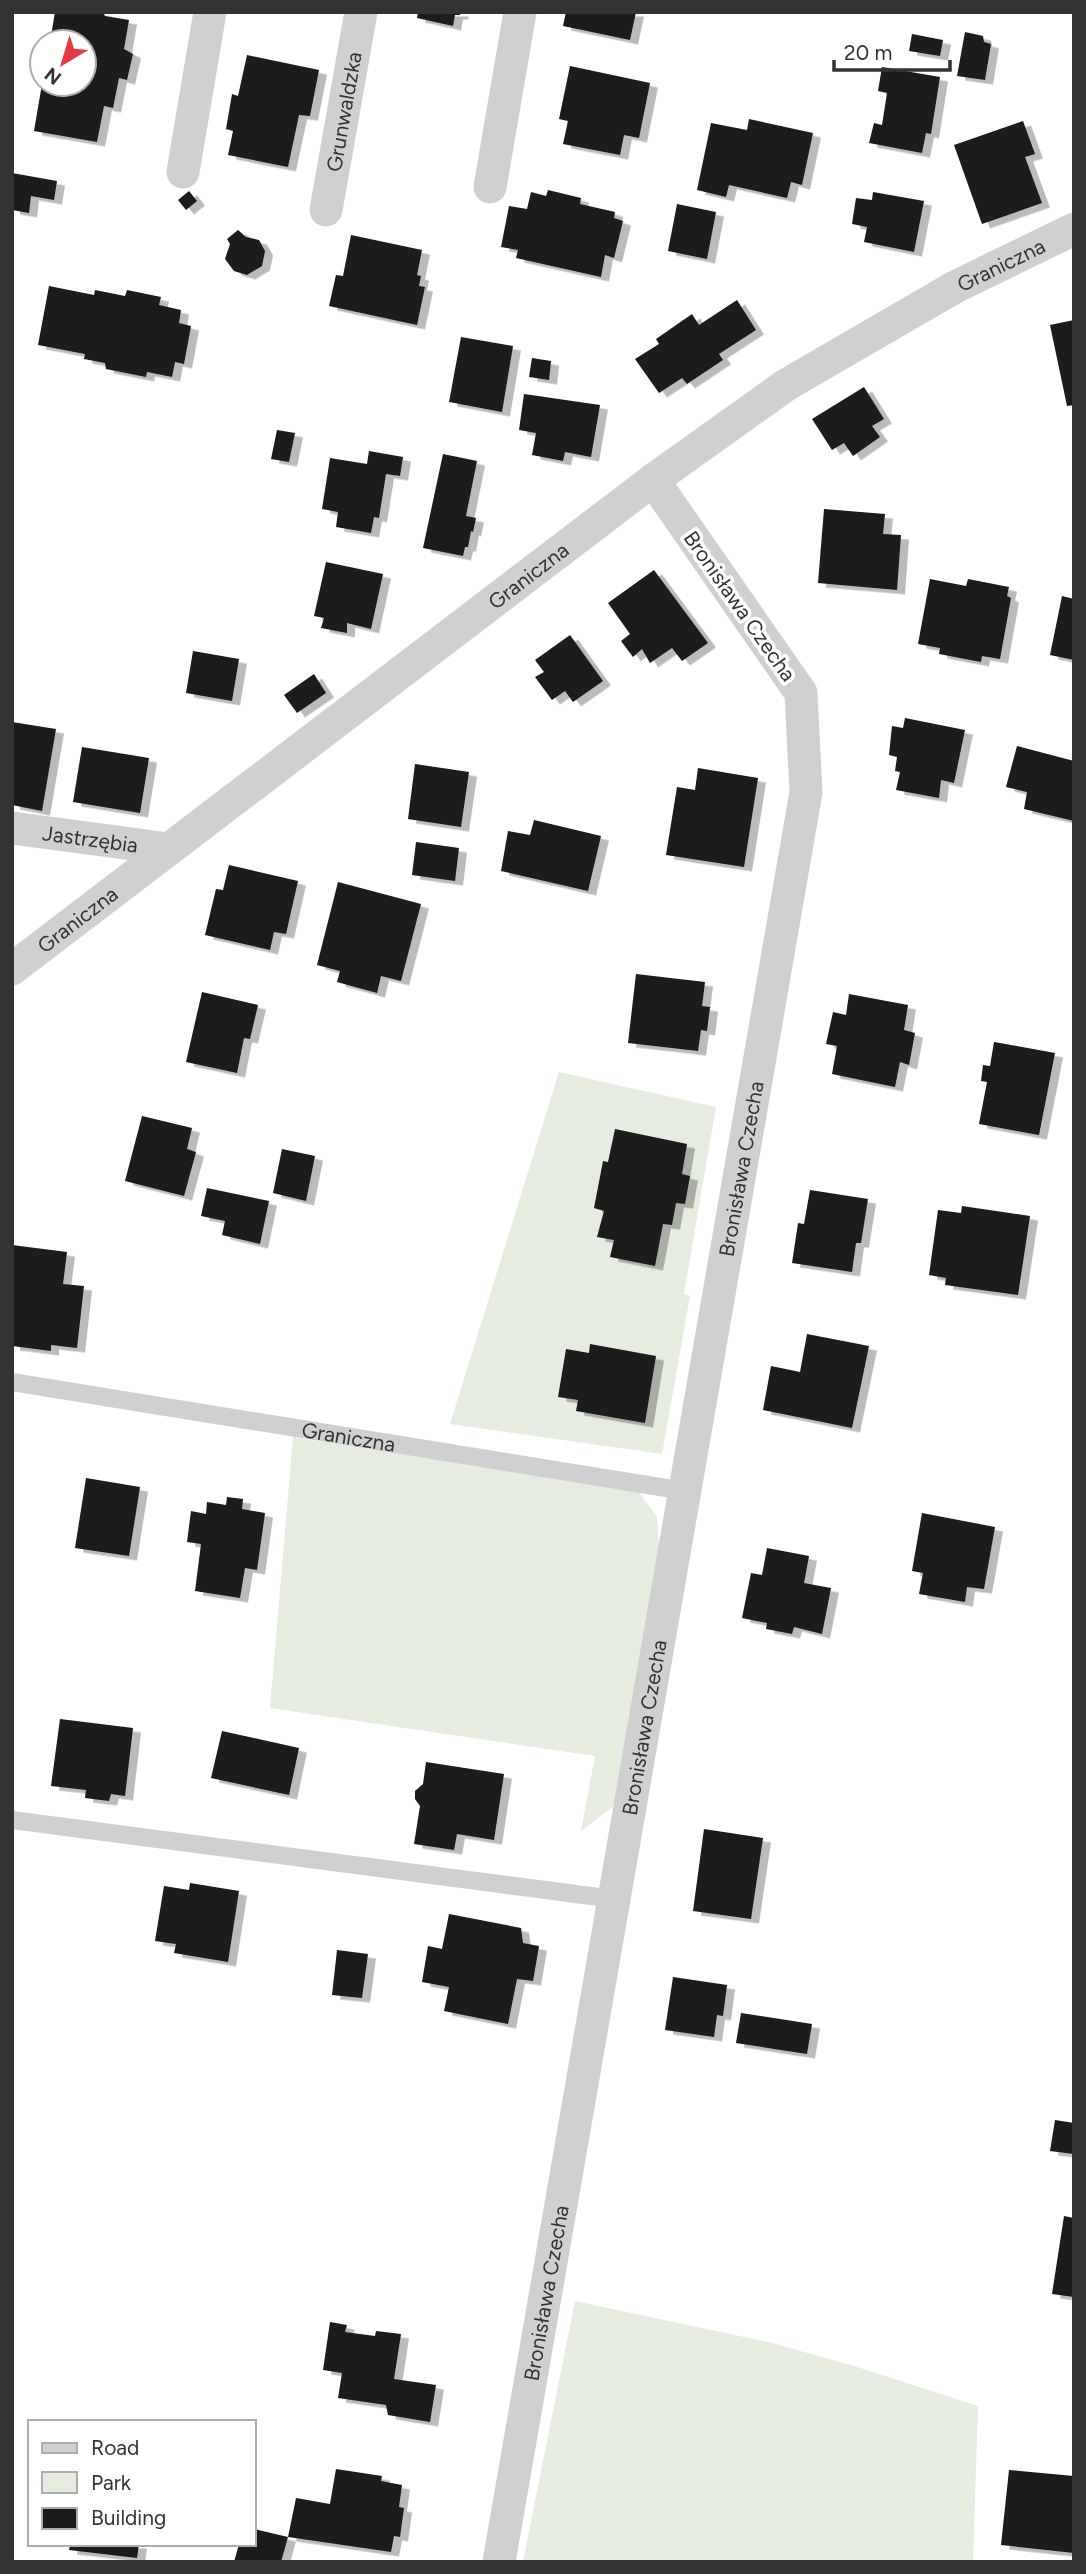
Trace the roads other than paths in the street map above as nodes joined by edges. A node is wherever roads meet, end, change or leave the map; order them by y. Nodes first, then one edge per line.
1 (210, 12) edge
2 (361, 12) edge
3 (520, 12) edge
4 (183, 172) dead end
5 (490, 187) dead end
6 (326, 210) dead end
7 (1074, 229) edge
8 (653, 480) junction
9 (12, 828) edge
10 (169, 849) junction
11 (12, 969) edge
12 (12, 1382) edge
13 (685, 1491) junction
14 (12, 1820) edge
15 (614, 1899) junction
16 (499, 2562) edge

1 - 4 street
2 - 6 street, Grunwaldzka
3 - 5 street
7 - 8 street, Graniczna
8 - 10 street, Graniczna
8 - 13 street, Bronisława Czecha
9 - 10 street, Jastrzębia
10 - 11 street, Graniczna
12 - 13 lane, Graniczna
13 - 15 street, Bronisława Czecha
14 - 15 lane
15 - 16 street, Bronisława Czecha

